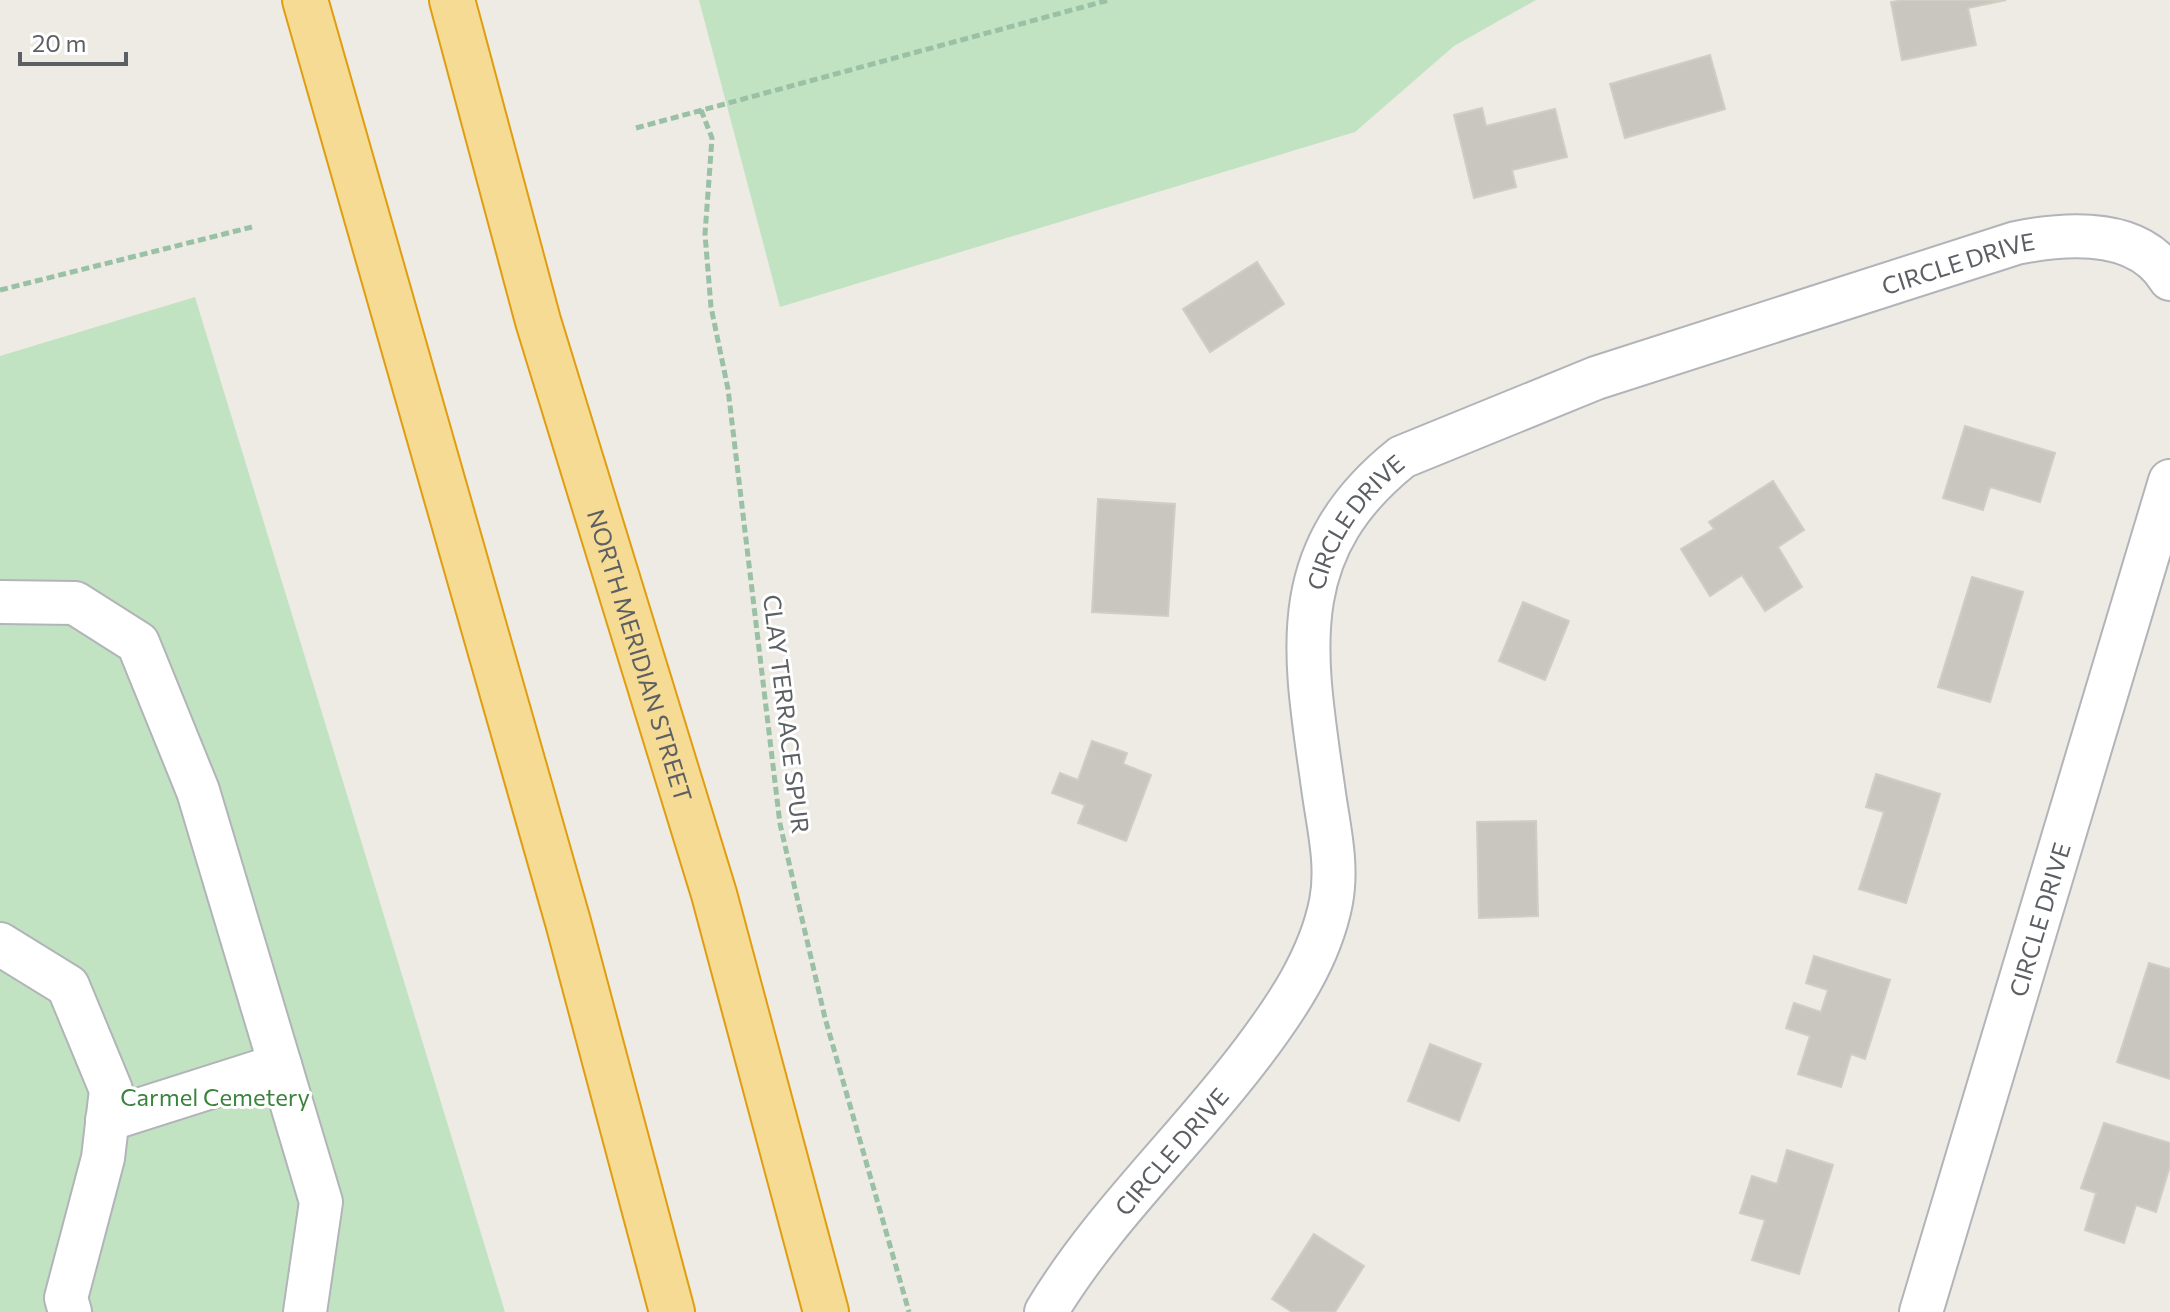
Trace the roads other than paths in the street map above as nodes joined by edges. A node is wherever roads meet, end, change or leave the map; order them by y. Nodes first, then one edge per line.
1 (305, 0) edge
2 (452, 0) edge
3 (2170, 279) edge
4 (2170, 481) edge
5 (0, 602) edge
6 (0, 944) edge
7 (280, 1065) junction
8 (107, 1120) junction
9 (70, 1312) edge
10 (305, 1312) edge
11 (672, 1312) edge
12 (826, 1312) edge
13 (1046, 1312) edge
14 (1921, 1312) edge

1 - 11 highway
2 - 12 highway, NORTH MERIDIAN STREET
3 - 13 street, CIRCLE DRIVE
4 - 14 street, CIRCLE DRIVE
5 - 7 street
6 - 8 street
7 - 8 street
7 - 10 street
8 - 9 street

